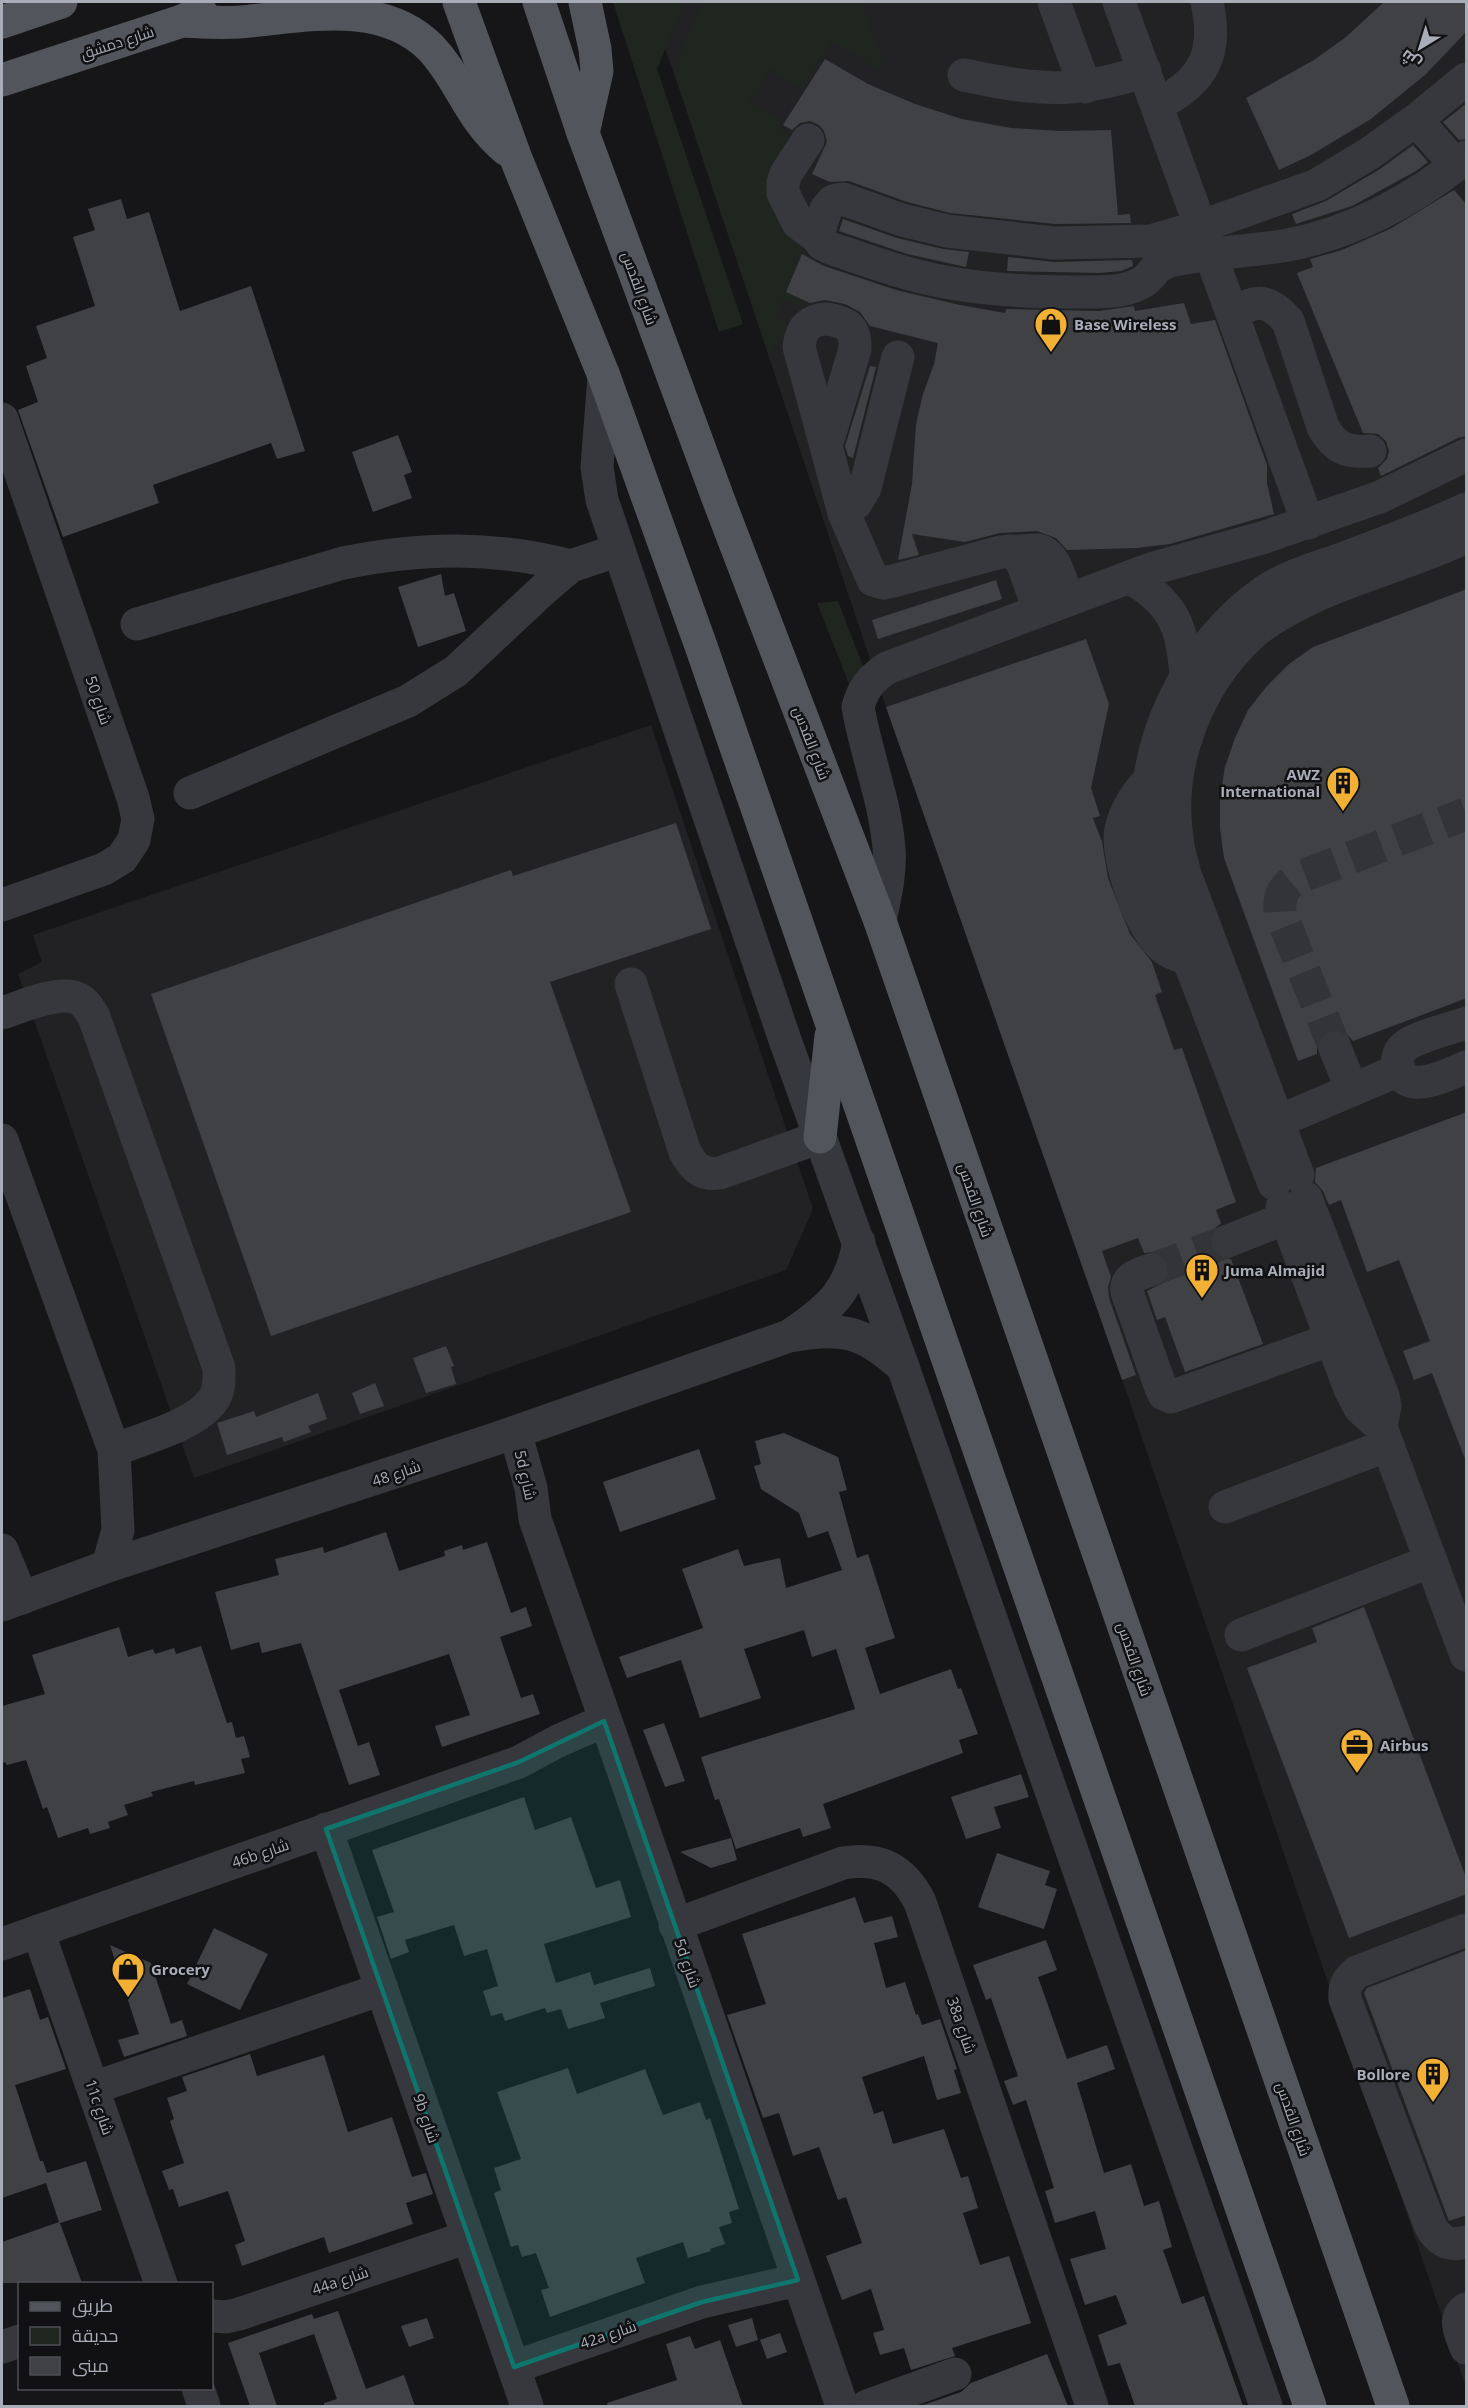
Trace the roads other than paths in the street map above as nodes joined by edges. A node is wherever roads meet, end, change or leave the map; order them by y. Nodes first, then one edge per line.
1 (61, 2) edge
2 (232, 2) edge
3 (459, 2) edge
4 (539, 2) edge
5 (585, 2) edge
6 (1054, 2) edge
7 (1119, 2) edge
8 (1208, 2) edge
9 (198, 11) edge
10 (2, 22) edge
11 (1145, 71) junction
12 (964, 75) dead end
13 (1467, 79) edge
14 (2, 80) edge
15 (1085, 87) junction
16 (1157, 105) junction
17 (1416, 120) junction
18 (583, 133) junction
19 (808, 140) dead end
20 (515, 156) junction
21 (1462, 161) edge
22 (1270, 203) junction
23 (820, 226) junction
24 (993, 238) junction
25 (1207, 241) junction
26 (1287, 245) junction
27 (1154, 254) junction
28 (982, 287) junction
29 (1231, 305) junction
30 (853, 332) junction
31 (604, 376) junction
32 (2, 419) edge
33 (1366, 441) dead end
34 (826, 446) junction
35 (1467, 455) edge
36 (1467, 509) edge
37 (844, 513) junction
38 (1308, 523) junction
39 (1467, 537) edge
40 (619, 550) junction
41 (572, 566) junction
42 (1140, 573) junction
43 (1054, 605) junction
44 (137, 624) dead end
45 (1209, 642) junction
46 (1186, 677) junction
47 (190, 793) dead end
48 (2, 906) edge
49 (880, 921) junction
50 (630, 984) dead end
51 (2, 1013) edge
52 (1467, 1023) edge
53 (832, 1028) junction
54 (1335, 1048) tunnel mouth
55 (1467, 1067) edge
56 (1399, 1070) junction
57 (1352, 1090) junction
58 (1266, 1127) junction
59 (820, 1137) junction
60 (2, 1140) edge
61 (1289, 1196) junction
62 (1228, 1241) tunnel mouth
63 (859, 1242) junction
64 (1151, 1270) tunnel mouth
65 (789, 1336) junction
66 (1332, 1340) junction
67 (903, 1367) junction
68 (505, 1436) junction
69 (1385, 1436) junction
70 (114, 1450) junction
71 (1224, 1507) dead end
72 (2, 1550) edge
73 (1431, 1561) junction
74 (108, 1566) junction
75 (7, 1603) edge
76 (1241, 1635) dead end
77 (1467, 1656) edge
78 (609, 1732) junction
79 (326, 1829) junction
80 (675, 1925) junction
81 (1467, 1930) edge
82 (38, 1931) junction
83 (2, 1944) edge
84 (382, 1989) junction
85 (93, 2088) junction
86 (468, 2237) junction
87 (1467, 2242) edge
88 (793, 2266) junction
89 (161, 2282) edge
90 (1467, 2309) edge
91 (213, 2316) edge
92 (18, 2342) edge
93 (2, 2347) edge
94 (1467, 2348) edge
95 (513, 2367) junction
96 (955, 2374) dead end
97 (199, 2390) edge
98 (204, 2406) edge
99 (527, 2406) edge
100 (842, 2406) edge
101 (867, 2406) edge
102 (1092, 2406) edge
103 (1266, 2406) edge
104 (1310, 2406) edge
105 (1393, 2406) edge

1 - 10 main road
2 - 9 main road, شارع دمشق
3 - 20 main road
4 - 18 main road, شارع القدس
5 - 18 main road
6 - 15 street
7 - 11 street
8 - 16 street
9 - 14 main road, شارع دمشق
9 - 20 main road
11 - 15 street
11 - 16 street
12 - 15 street
13 - 17 street
16 - 25 street
17 - 21 street
17 - 22 street
18 - 49 main road, شارع القدس
19 - 23 street
20 - 31 main road
21 - 26 street
22 - 25 street
22 - 26 street
23 - 24 street
23 - 28 street
24 - 27 street
24 - 28 street
25 - 26 street
25 - 27 street
25 - 29 street
27 - 28 street
29 - 33 street
29 - 38 street
30 - 34 street
30 - 34 street
30 - 37 street
31 - 40 street
31 - 53 main road
32 - 48 street, شارع 50
34 - 37 street
35 - 38 street
36 - 45 street
37 - 43 street
38 - 42 street
39 - 58 street
40 - 41 street
40 - 59 street
41 - 44 street
41 - 47 street
42 - 43 street
42 - 45 street
42 - 46 street
43 - 49 street
45 - 46 street
46 - 58 street
49 - 105 main road, شارع القدس
50 - 59 street
51 - 70 street
52 - 56 street
53 - 59 main road
53 - 104 main road
54 - 57 street
55 - 56 street
56 - 57 street
57 - 58 street
58 - 61 street
59 - 63 street
60 - 70 street
61 - 62 street
61 - 66 street
61 - 69 street
63 - 65 street, شارع 48
63 - 67 street
64 - 66 street
65 - 67 street, شارع 48
65 - 68 street, شارع 48
66 - 69 street
67 - 103 street
68 - 74 street, شارع 48
68 - 78 street, 5d شارع
69 - 71 street
69 - 73 street
70 - 74 street
72 - 75 street
73 - 76 street
73 - 77 street
74 - 75 street, شارع 48
78 - 79 street, 46b شارع
78 - 80 street, 5d شارع
79 - 82 street, 46b شارع
79 - 84 street, 9b شارع
80 - 88 street, 5d شارع
80 - 102 street, 38a شارع
81 - 87 street
82 - 83 street, 46b شارع
82 - 85 street, 11c شارع
84 - 85 street
84 - 86 street, 9b شارع
85 - 89 street, 11c شارع
86 - 91 street, 44a شارع
86 - 95 street, 9b شارع
88 - 95 street, 42a شارع
88 - 100 street, 5d شارع
90 - 94 street
92 - 93 street
95 - 99 street, 9b شارع
96 - 101 street
97 - 98 street

